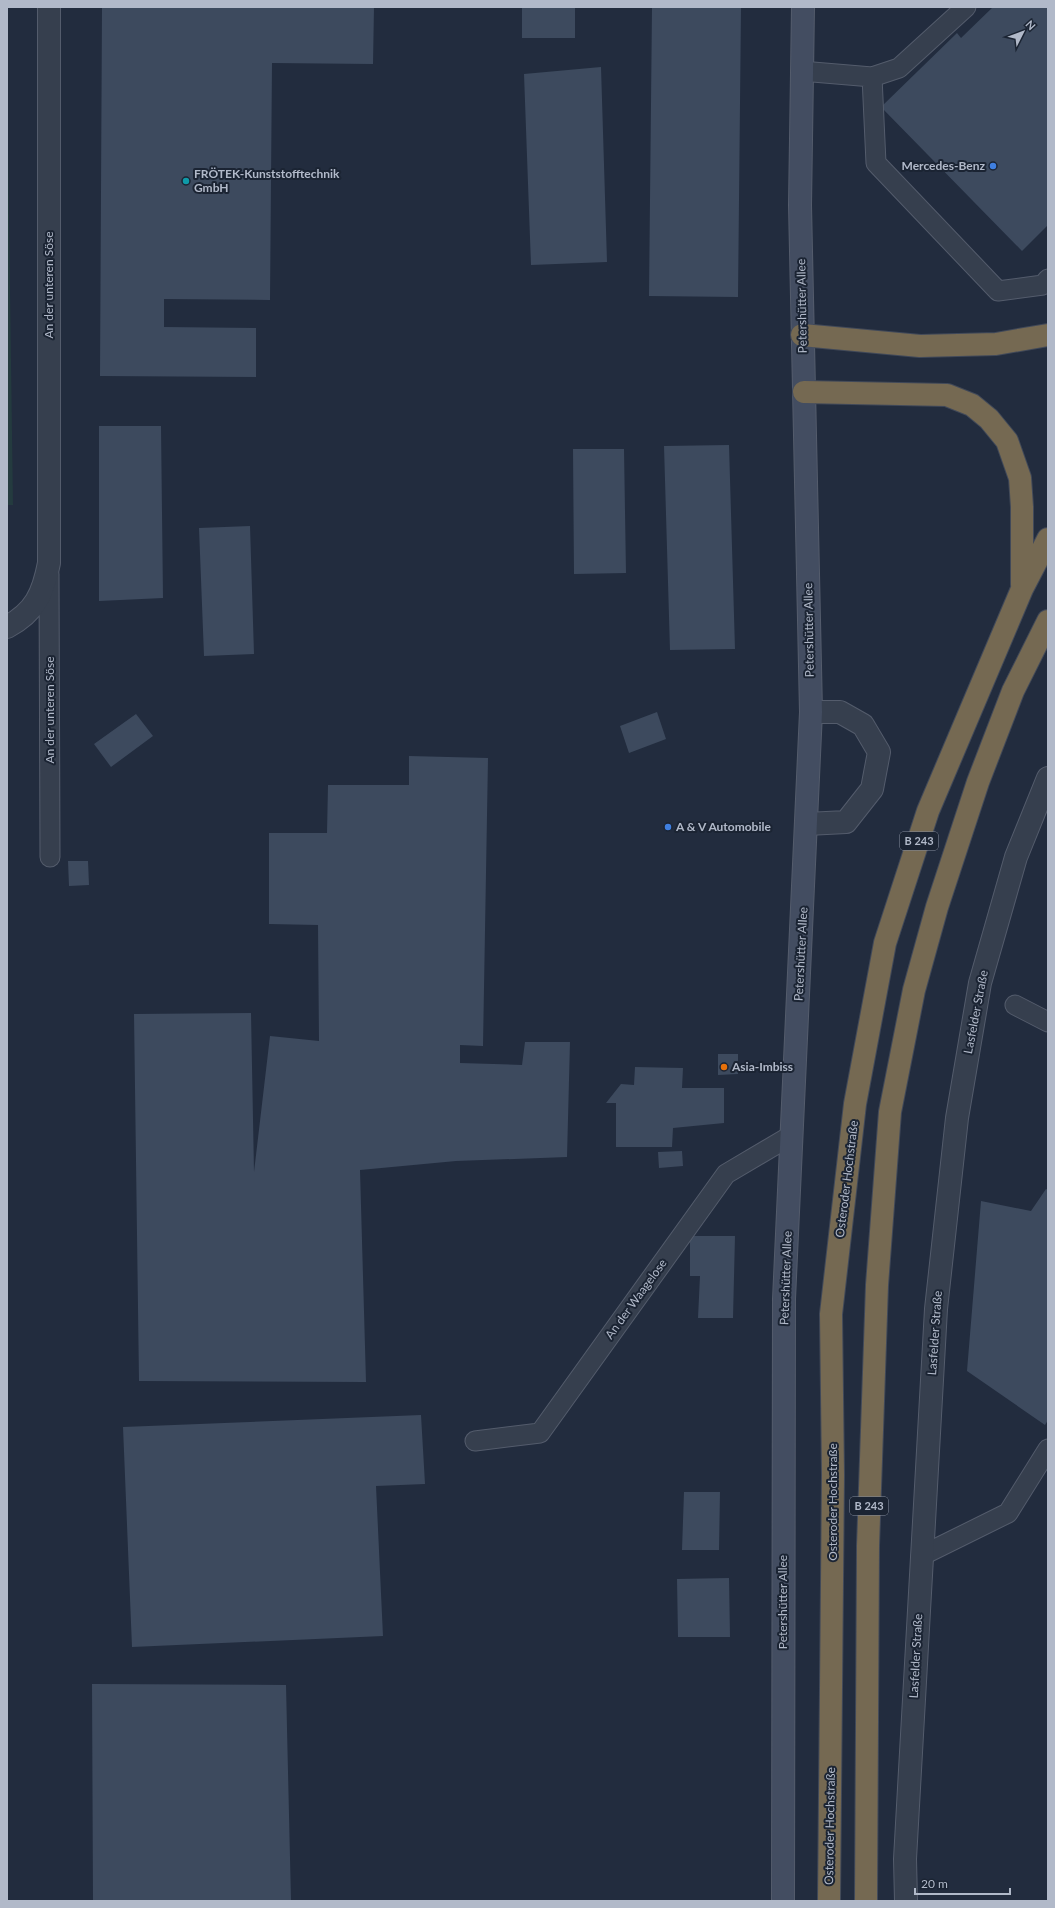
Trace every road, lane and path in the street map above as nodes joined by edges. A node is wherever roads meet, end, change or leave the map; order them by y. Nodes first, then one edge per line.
1 (49, 7) edge
2 (803, 7) edge
3 (966, 7) edge
4 (802, 71) junction
5 (872, 77) junction
6 (1048, 279) edge
7 (802, 335) junction
8 (1048, 335) edge
9 (804, 392) junction
10 (1048, 539) edge
11 (49, 563) junction
12 (1022, 590) junction
13 (1048, 621) edge
14 (7, 627) edge
15 (811, 712) junction
16 (1048, 778) edge
17 (807, 824) junction
18 (50, 856) dead end
19 (1015, 1005) dead end
20 (1048, 1022) edge
21 (792, 1135) junction
22 (475, 1441) dead end
23 (1048, 1449) edge
24 (921, 1556) junction
25 (783, 1901) edge
26 (829, 1901) edge
27 (866, 1901) edge
28 (906, 1901) edge

1 - 11 street, An der unteren Söse
2 - 4 main road, Petershütter Allee
3 - 5 lane
4 - 5 lane
4 - 7 main road, Petershütter Allee
5 - 6 lane
7 - 8 highway
7 - 9 main road, Petershütter Allee
9 - 12 highway
9 - 15 main road, Petershütter Allee
10 - 12 highway, B 243
11 - 14 street, An der unteren Söse
11 - 18 lane, An der unteren Söse
12 - 26 highway, Osteroder Hochstraße / B 243
13 - 27 highway, B 243
15 - 17 main road, Petershütter Allee
15 - 17 street
16 - 24 street, Lasfelder Straße
17 - 21 main road, Petershütter Allee
19 - 20 lane
21 - 22 lane, An der Waagelose
21 - 25 main road, Petershütter Allee
23 - 24 lane
24 - 28 street, Lasfelder Straße

